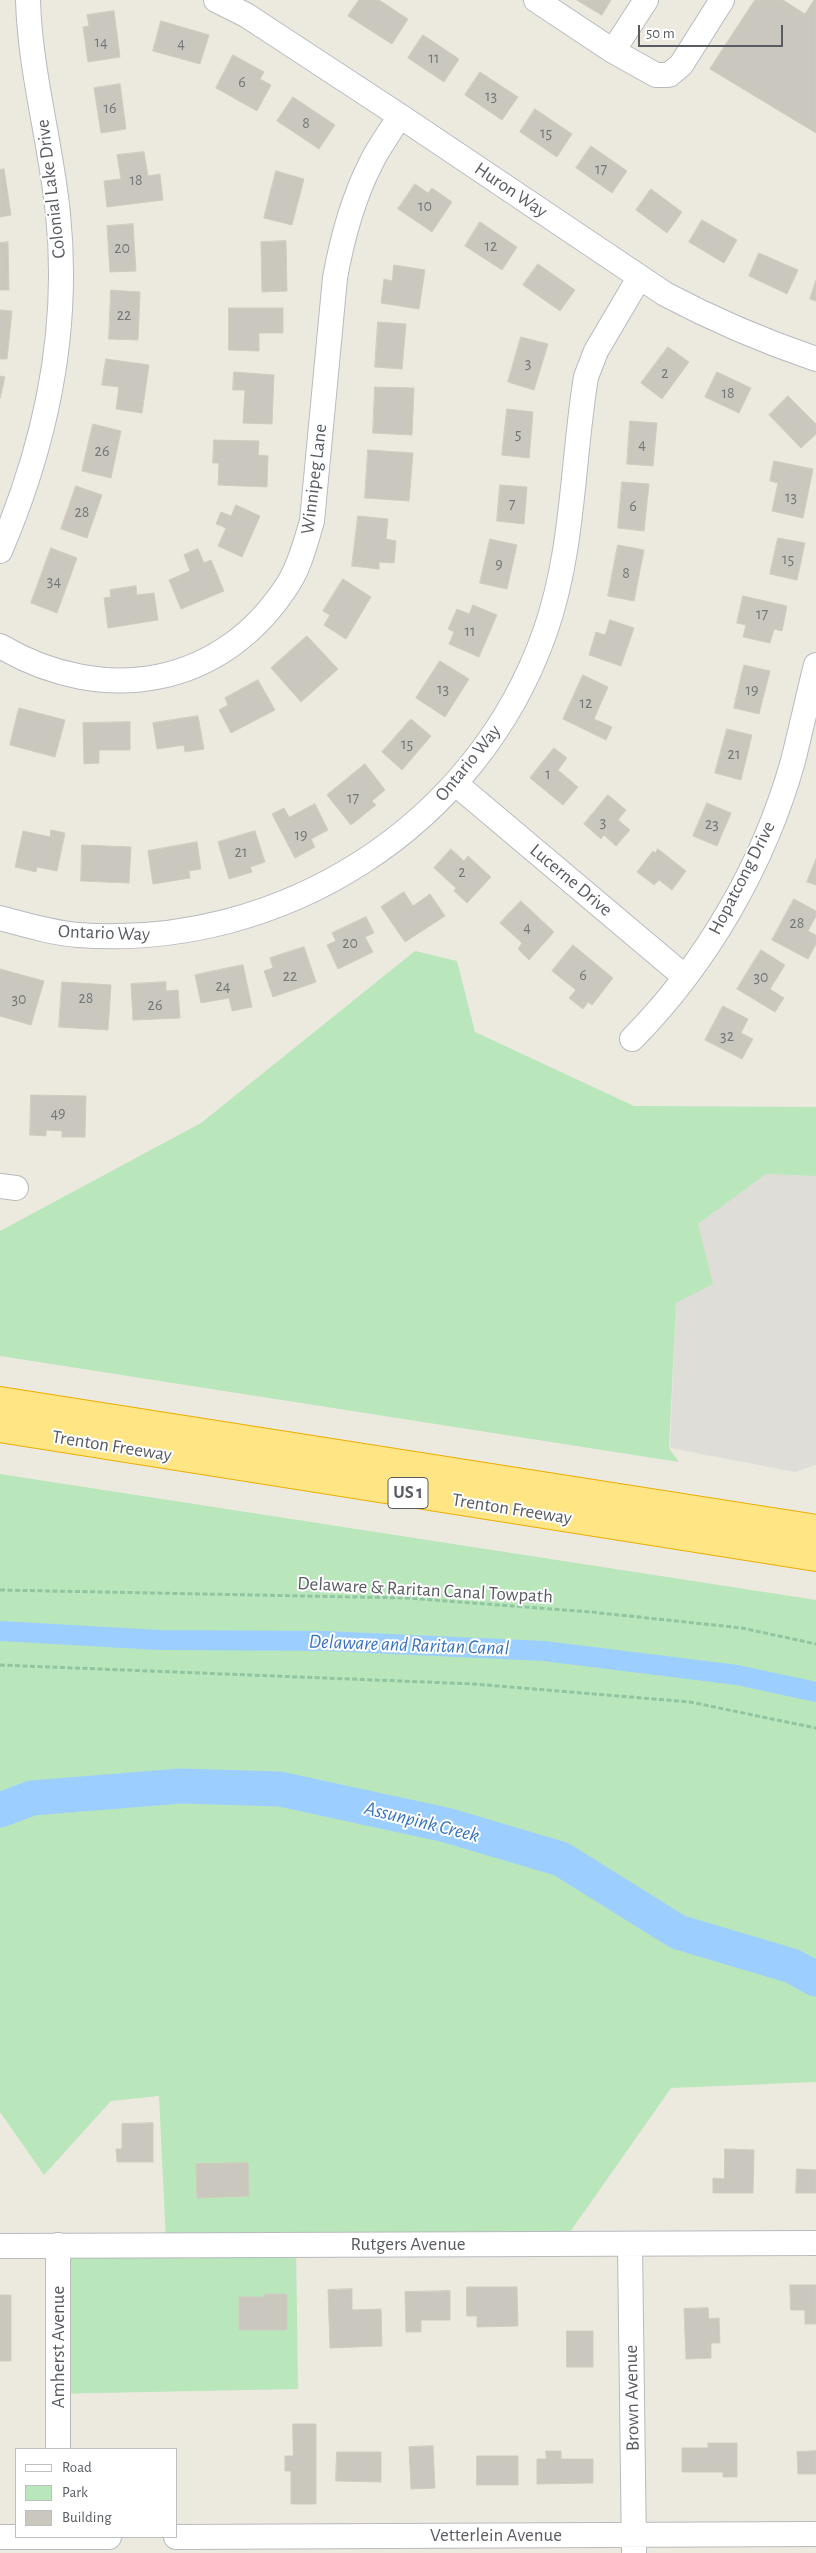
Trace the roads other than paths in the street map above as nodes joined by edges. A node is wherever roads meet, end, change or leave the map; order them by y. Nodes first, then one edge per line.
1 (28, 0) edge
2 (216, 0) edge
3 (536, 0) edge
4 (646, 0) edge
5 (722, 0) edge
6 (613, 51) junction
7 (400, 116) junction
8 (639, 278) junction
9 (816, 359) edge
10 (0, 551) edge
11 (0, 646) edge
12 (816, 665) edge
13 (456, 784) junction
14 (0, 918) edge
15 (685, 977) junction
16 (632, 1039) dead end
17 (0, 1401) edge
18 (0, 1428) edge
19 (816, 1529) edge
20 (816, 1557) edge
21 (816, 2243) edge
22 (630, 2244) junction
23 (58, 2245) junction
24 (0, 2246) edge
25 (58, 2448) edge
26 (816, 2534) edge
27 (178, 2536) edge
28 (0, 2537) edge
29 (15, 2537) edge
30 (58, 2538) edge
31 (634, 2544) edge
32 (58, 2553) edge

1 - 10 street, Colonial Lake Drive
2 - 7 street, Huron Way
3 - 6 street
4 - 6 street
5 - 6 street
7 - 8 street, Huron Way
7 - 11 street, Winnipeg Lane
8 - 9 street, Huron Way
8 - 13 street, Ontario Way
12 - 15 street, Hopatcong Drive
13 - 14 street, Ontario Way
13 - 15 street, Lucerne Drive
15 - 16 street, Hopatcong Drive
17 - 19 highway, Trenton Freeway / US 1
18 - 20 highway, Trenton Freeway / US 1
21 - 22 street, Rutgers Avenue
22 - 23 street, Rutgers Avenue
22 - 31 street, Brown Avenue
23 - 24 street, Rutgers Avenue
23 - 25 street, Amherst Avenue
26 - 31 street, Vetterlein Avenue
27 - 31 street, Vetterlein Avenue
28 - 29 street
30 - 32 street

